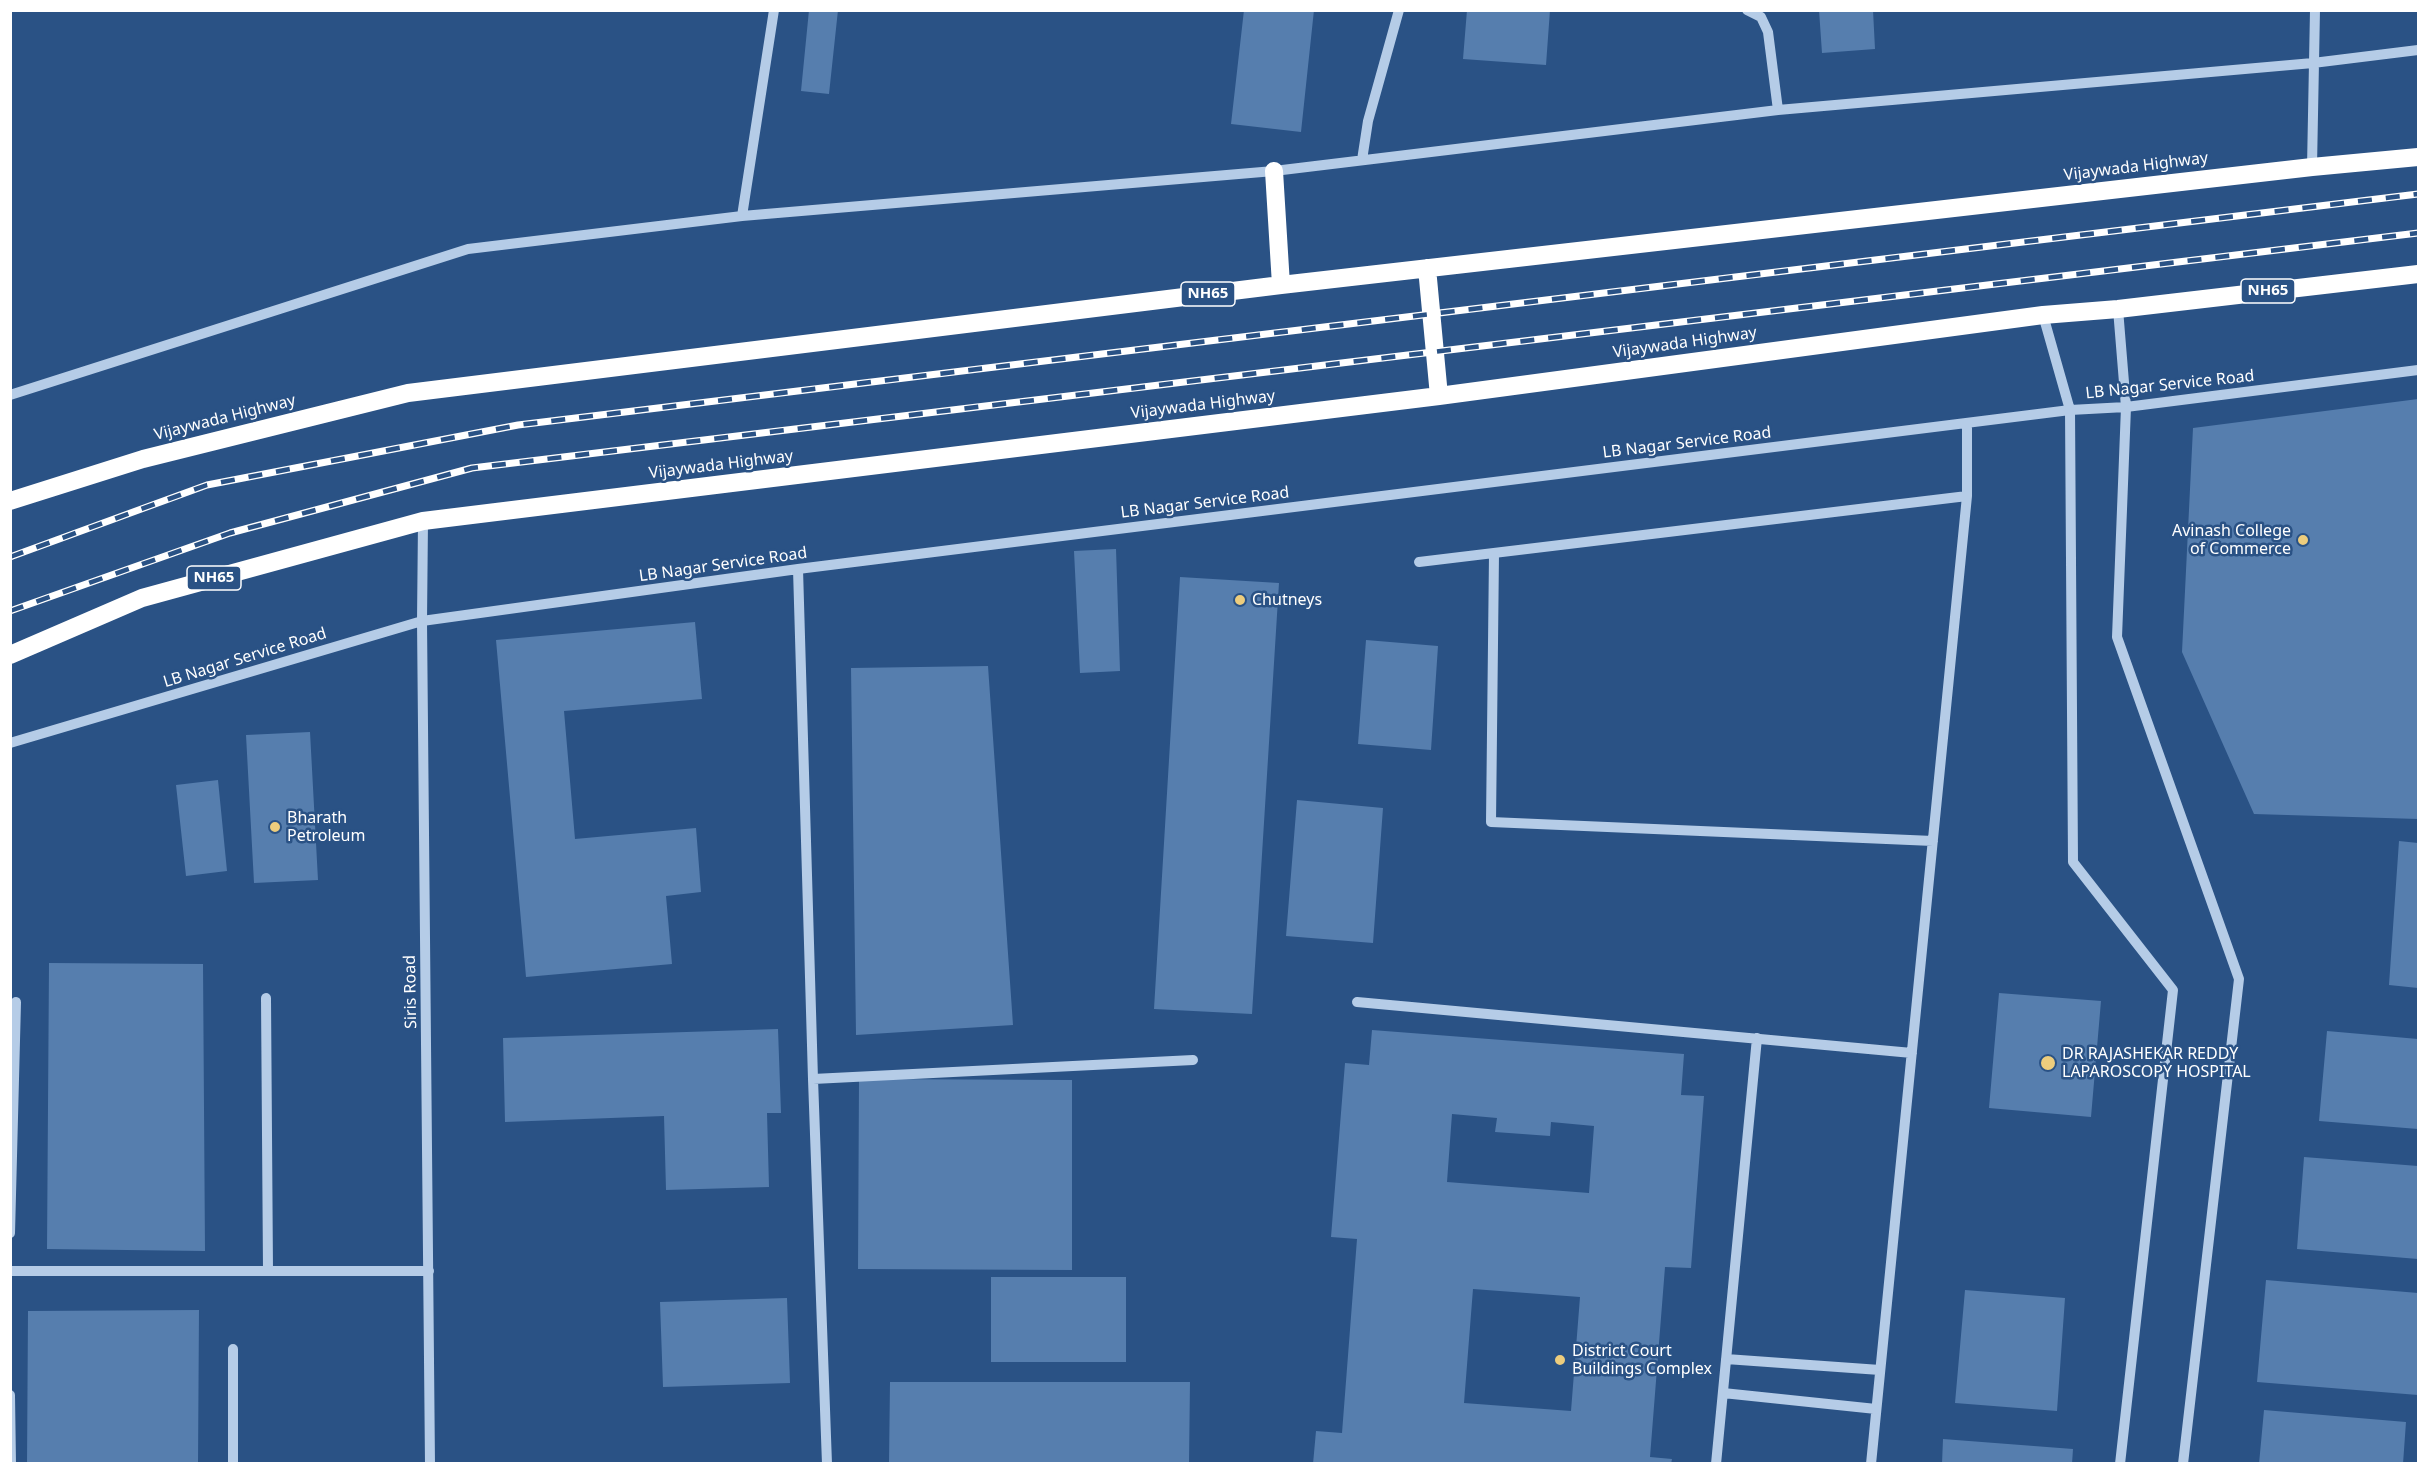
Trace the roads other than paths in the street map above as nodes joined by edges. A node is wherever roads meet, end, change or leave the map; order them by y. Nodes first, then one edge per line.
1 (774, 10) edge
2 (1399, 10) edge
3 (1747, 10) edge
4 (2315, 10) edge
5 (2418, 50) edge
6 (2313, 63) junction
7 (1778, 110) junction
8 (2418, 157) edge
9 (1362, 160) junction
10 (2312, 167) junction
11 (1274, 171) junction
12 (742, 216) junction
13 (1426, 268) junction
14 (2418, 274) edge
15 (1281, 285) junction
16 (2118, 309) junction
17 (2043, 315) junction
18 (2418, 370) edge
19 (10, 395) edge
20 (1439, 396) junction
21 (2126, 407) junction
22 (2070, 410) junction
23 (1967, 423) junction
24 (1967, 496) junction
25 (10, 501) edge
26 (423, 521) junction
27 (1494, 554) junction
28 (1419, 562) dead end
29 (798, 569) junction
30 (422, 621) junction
31 (10, 655) edge
32 (10, 743) edge
33 (1933, 841) junction
34 (266, 998) dead end
35 (16, 1002) dead end
36 (1357, 1002) dead end
37 (1757, 1038) junction
38 (1912, 1053) junction
39 (1193, 1060) dead end
40 (813, 1079) junction
41 (10, 1233) edge
42 (10, 1270) edge
43 (268, 1271) junction
44 (429, 1271) junction
45 (233, 1349) dead end
46 (1726, 1359) junction
47 (1880, 1370) junction
48 (1723, 1393) junction
49 (10, 1395) edge
50 (1876, 1409) junction
51 (11, 1464) edge
52 (233, 1464) edge
53 (430, 1464) edge
54 (827, 1464) edge
55 (1716, 1464) edge
56 (1871, 1464) edge
57 (2120, 1464) edge
58 (2183, 1464) edge

1 - 12 street
2 - 9 street
3 - 7 street
4 - 6 street
5 - 6 street
6 - 7 street
6 - 10 street
7 - 9 street
8 - 10 highway, Vijaywada Highway / NH65
9 - 11 street
10 - 13 highway, Vijaywada Highway / NH65
11 - 12 street
11 - 15 highway
12 - 19 street
13 - 15 highway, Vijaywada Highway / NH65
13 - 20 highway
14 - 16 highway, Vijaywada Highway / NH65
15 - 25 highway, Vijaywada Highway / NH65
16 - 17 highway, Vijaywada Highway / NH65
16 - 21 street
17 - 20 highway, Vijaywada Highway / NH65
17 - 22 street
18 - 21 street, LB Nagar Service Road
20 - 26 highway, Vijaywada Highway / NH65
21 - 22 street, LB Nagar Service Road
21 - 58 street
22 - 23 street, LB Nagar Service Road
22 - 57 street
23 - 24 street
23 - 29 street, LB Nagar Service Road
24 - 27 street
24 - 33 street
26 - 30 street, Siris Road
26 - 31 highway, Vijaywada Highway / NH65
27 - 28 street
27 - 33 street
29 - 30 street, LB Nagar Service Road
29 - 40 street
30 - 32 street, LB Nagar Service Road
30 - 44 street, Siris Road
33 - 38 street
34 - 43 street
35 - 41 street
36 - 37 street
37 - 38 street
37 - 46 street
38 - 47 street
39 - 40 street
40 - 54 street
42 - 43 street
43 - 44 street
44 - 53 street, Siris Road
45 - 52 street
46 - 47 street
46 - 48 street
47 - 50 street
48 - 50 street
48 - 55 street
49 - 51 street
50 - 56 street

